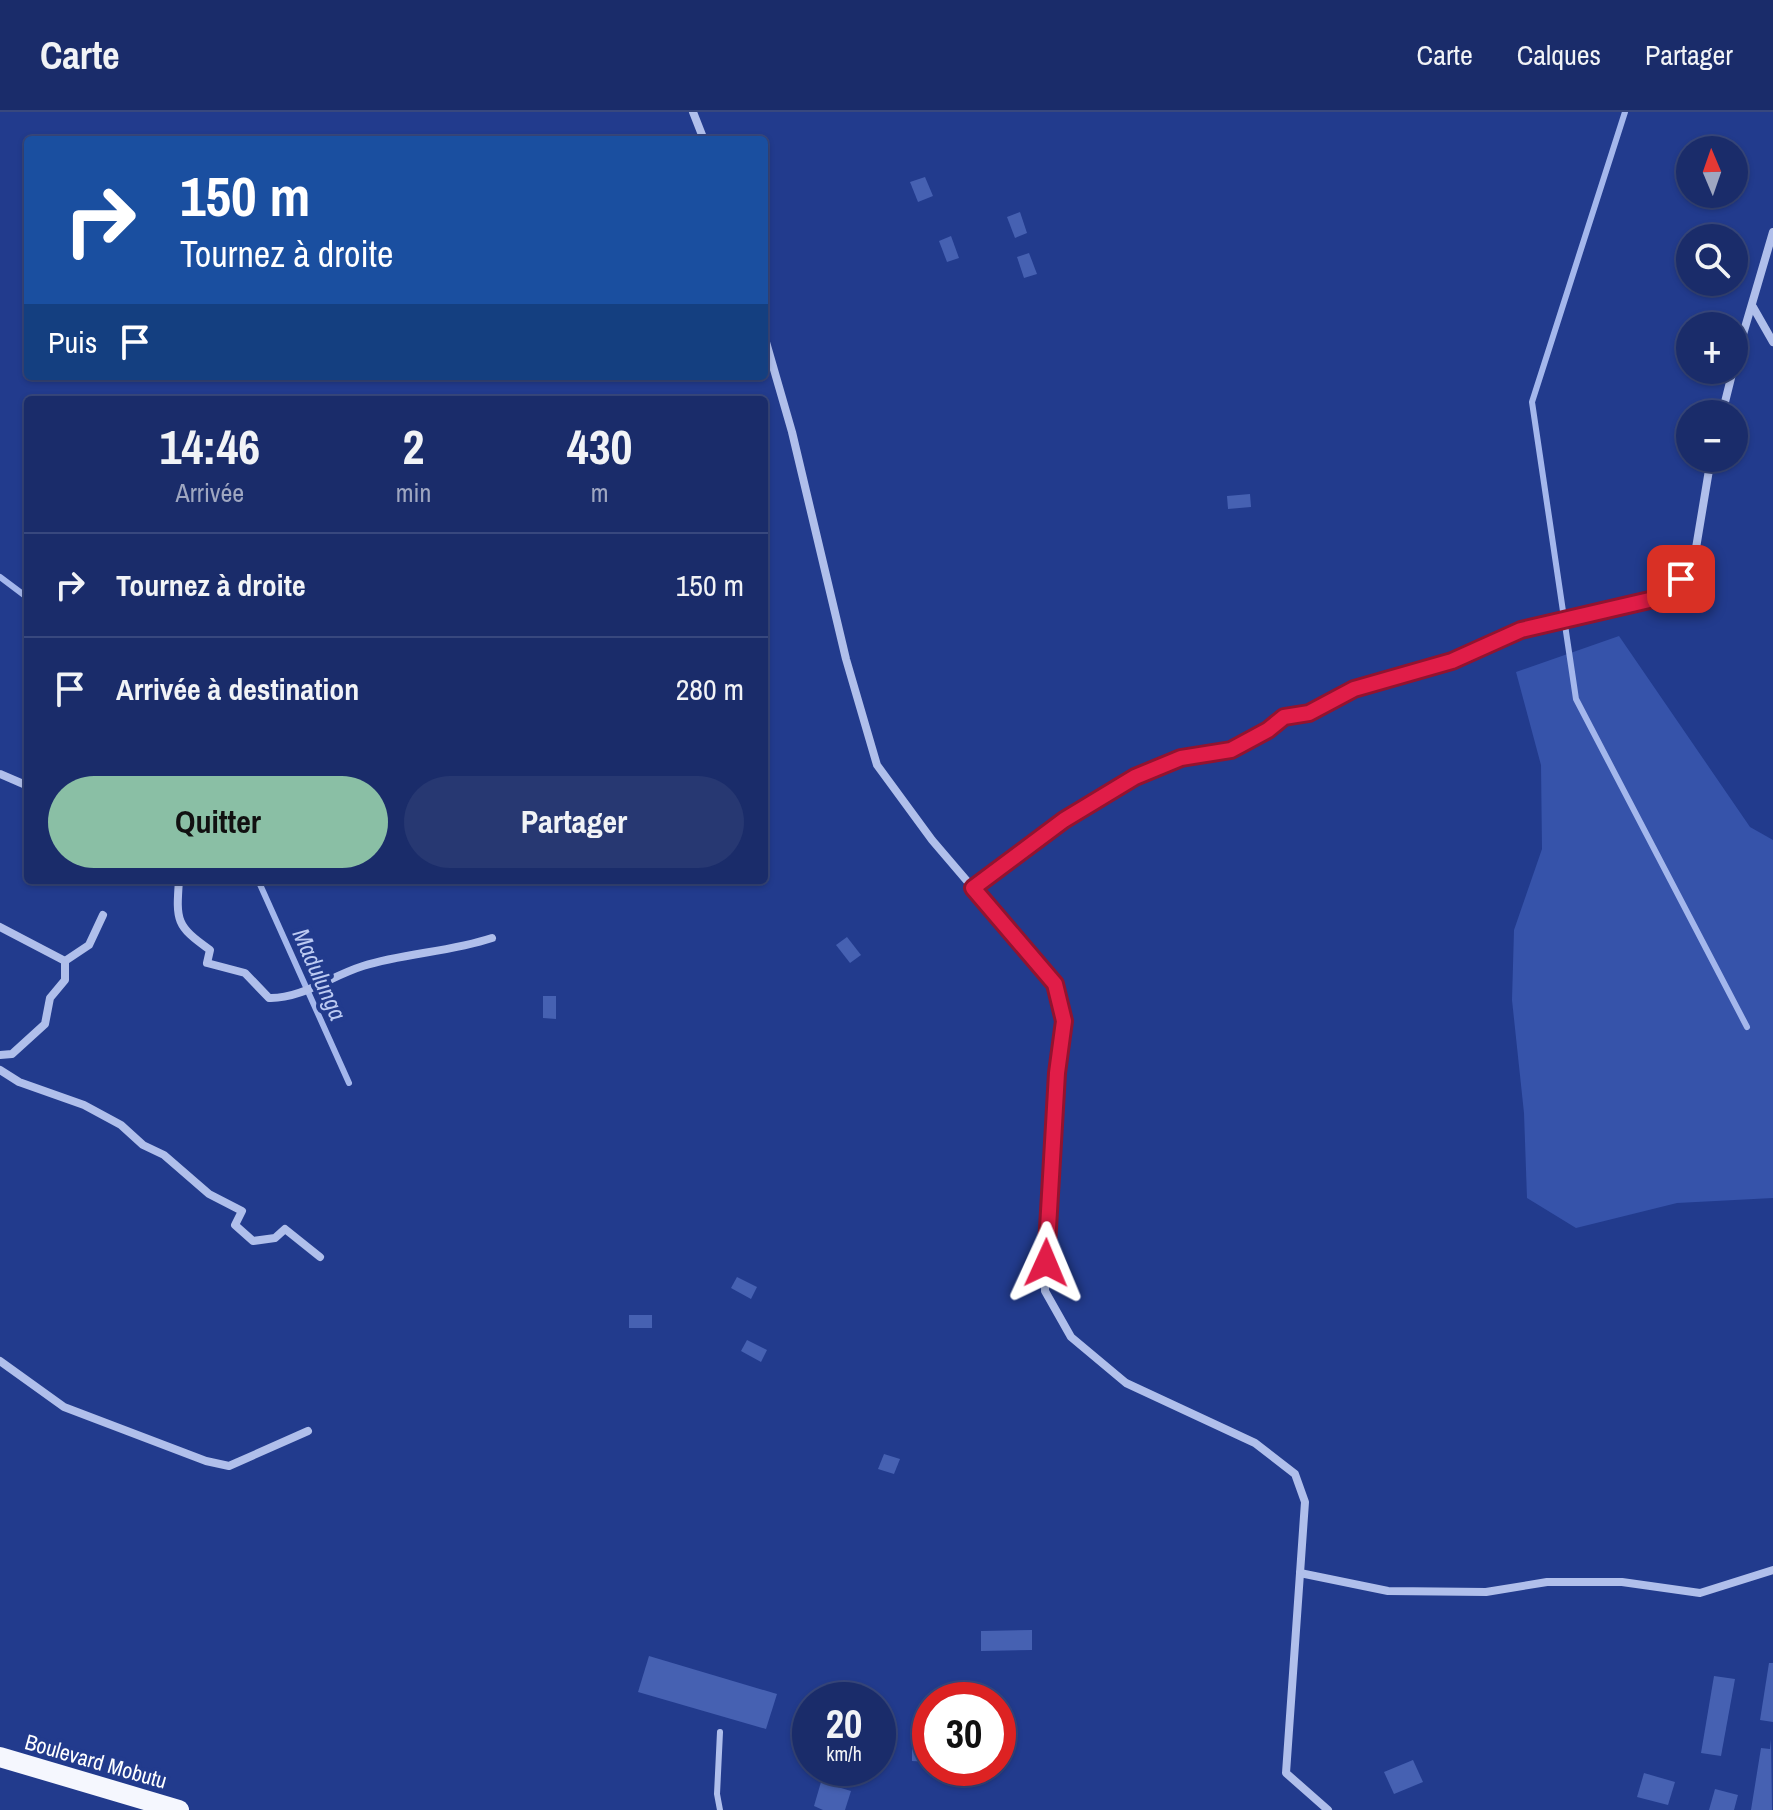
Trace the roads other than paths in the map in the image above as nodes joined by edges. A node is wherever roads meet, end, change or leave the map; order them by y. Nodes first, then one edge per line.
1 (693, 112) edge
2 (702, 136) edge
3 (1773, 232) edge
4 (1753, 307) junction
5 (1748, 322) edge
6 (1773, 342) edge
7 (768, 349) edge
8 (1709, 472) edge
9 (0, 774) edge
10 (24, 784) edge
11 (179, 884) edge
12 (973, 888) junction
13 (103, 915) dead end
14 (0, 927) edge
15 (492, 938) dead end
16 (65, 961) junction
17 (0, 1055) edge
18 (0, 1070) edge
19 (320, 1257) dead end
20 (0, 1361) edge
21 (308, 1431) dead end
22 (1773, 1570) edge
23 (1300, 1573) junction
24 (720, 1732) dead end
25 (0, 1757) edge
26 (179, 1810) edge
27 (720, 1810) edge
28 (1328, 1810) edge

1 - 2 street
3 - 4 street
4 - 5 street
4 - 6 street
7 - 12 street
8 - 12 street
9 - 10 street
11 - 15 street
12 - 23 street
13 - 16 street
14 - 16 street
16 - 17 street
18 - 19 street
20 - 21 street
22 - 23 street
23 - 28 street
24 - 27 lane
25 - 26 main road, Boulevard Mobutu

